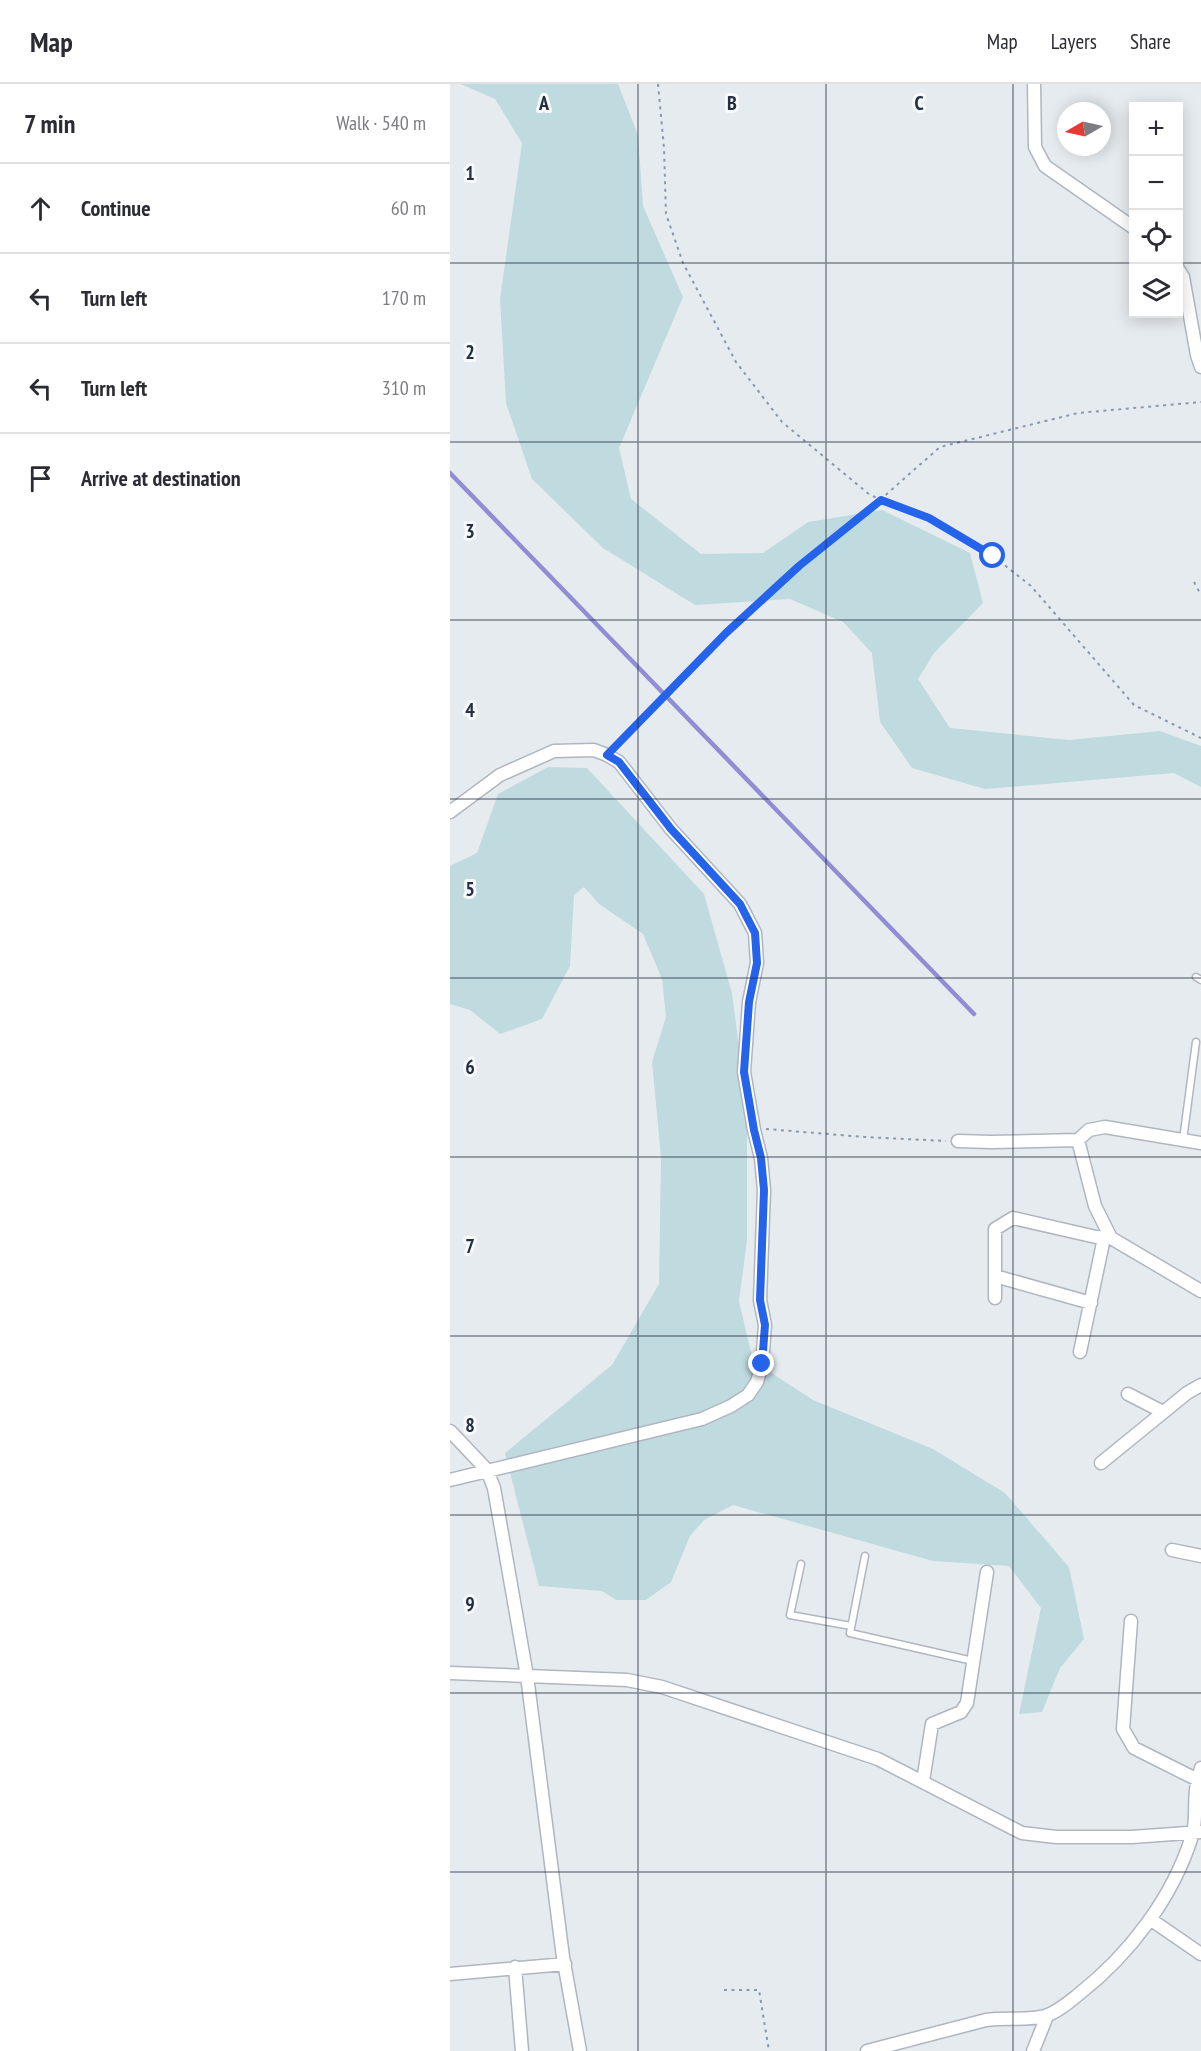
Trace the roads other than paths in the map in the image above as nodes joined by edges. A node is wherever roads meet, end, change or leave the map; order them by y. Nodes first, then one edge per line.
1 (1034, 84) edge
2 (1129, 225) edge
3 (1183, 277) edge
4 (1201, 368) edge
5 (450, 812) edge
6 (1196, 1042) dead end
7 (1078, 1140) junction
8 (1183, 1140) junction
9 (958, 1141) road end
10 (1201, 1143) edge
11 (1108, 1238) junction
12 (995, 1276) junction
13 (1201, 1291) edge
14 (995, 1298) dead end
15 (1091, 1303) junction
16 (1080, 1352) dead end
17 (1201, 1385) edge
18 (1128, 1394) dead end
19 (1163, 1412) junction
20 (450, 1431) edge
21 (1101, 1462) dead end
22 (487, 1470) junction
23 (450, 1480) edge
24 (1172, 1550) dead end
25 (865, 1556) dead end
26 (1201, 1556) edge
27 (801, 1564) dead end
28 (987, 1572) dead end
29 (1131, 1621) dead end
30 (851, 1626) junction
31 (973, 1660) junction
32 (450, 1673) edge
33 (527, 1676) junction
34 (1200, 1774) edge
35 (922, 1781) junction
36 (1197, 1833) edge
37 (1150, 1919) junction
38 (1201, 1954) edge
39 (565, 1964) junction
40 (515, 1967) junction
41 (450, 1974) edge
42 (1047, 2016) junction
43 (522, 2051) edge
44 (580, 2051) edge
45 (867, 2051) edge
46 (1033, 2051) edge

1 - 2 street
3 - 4 street
5 - 22 street
6 - 8 lane
7 - 8 street
7 - 9 street
7 - 11 street
8 - 10 street
11 - 12 street
11 - 13 street
11 - 15 street
12 - 14 street
12 - 15 street
15 - 16 street
17 - 19 street
18 - 19 street
19 - 21 street
20 - 22 street
22 - 23 street
22 - 33 street
24 - 26 street
25 - 30 lane
27 - 30 lane
28 - 31 street
29 - 34 street
30 - 31 lane
31 - 35 street
32 - 33 street
33 - 35 street
33 - 39 street
34 - 36 street
35 - 36 street
36 - 37 street
37 - 38 street
37 - 42 street
39 - 40 street
39 - 44 street
40 - 41 street
40 - 43 street
42 - 45 street
42 - 46 street

